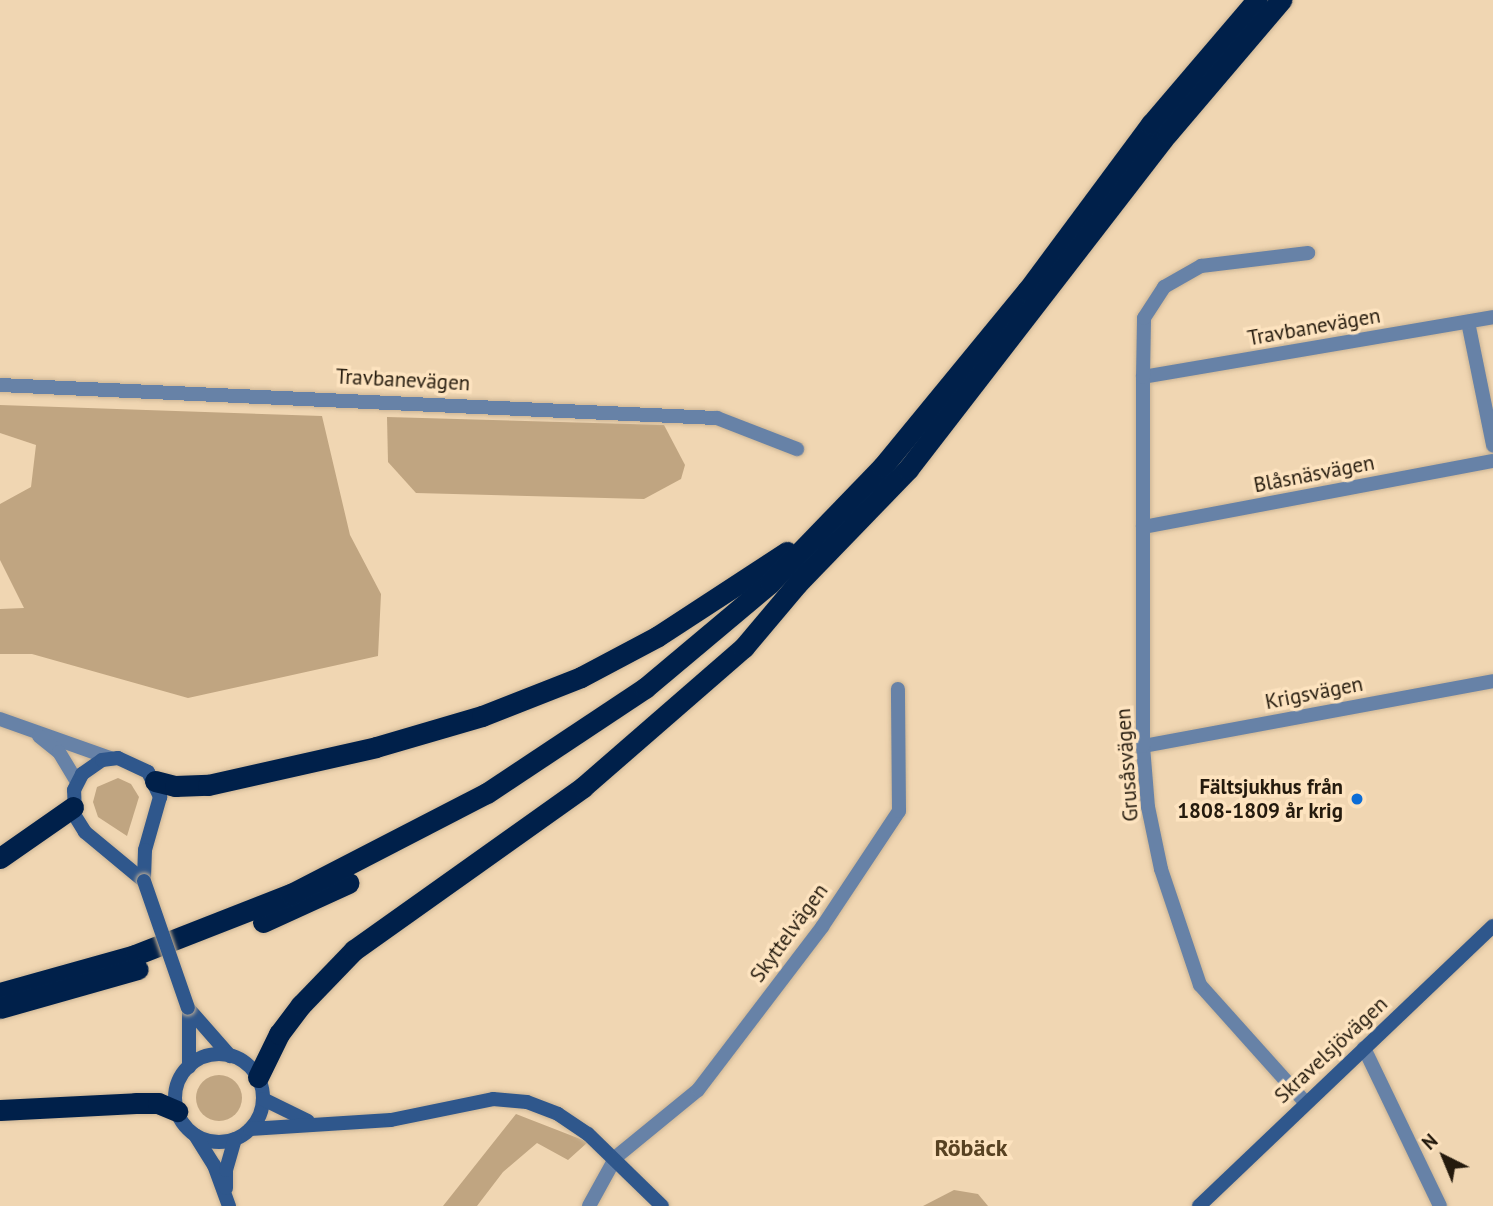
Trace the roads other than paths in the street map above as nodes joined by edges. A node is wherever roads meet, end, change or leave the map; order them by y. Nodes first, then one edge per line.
1 (1257, 0) edge
2 (1281, 0) edge
3 (1308, 253) dead end
4 (1493, 317) edge
5 (1468, 321) junction
6 (1143, 377) junction
7 (0, 385) edge
8 (1493, 445) edge
9 (797, 449) dead end
10 (1493, 461) edge
11 (828, 523) junction
12 (1143, 527) junction
13 (797, 584) junction
14 (1493, 681) edge
15 (898, 689) dead end
16 (0, 719) edge
17 (26, 728) junction
18 (1143, 746) junction
19 (110, 758) junction
20 (77, 782) junction
21 (155, 782) junction
22 (73, 807) junction
23 (0, 858) edge
24 (144, 881) junction
25 (1493, 926) edge
26 (0, 992) edge
27 (0, 1008) edge
28 (188, 1008) junction
29 (1364, 1048) junction
30 (230, 1056) junction
31 (189, 1066) junction
32 (258, 1077) junction
33 (263, 1099) junction
34 (1305, 1102) junction
35 (0, 1110) edge
36 (177, 1111) junction
37 (312, 1123) junction
38 (250, 1129) junction
39 (195, 1135) junction
40 (235, 1139) junction
41 (616, 1157) junction
42 (228, 1201) edge
43 (589, 1206) edge
44 (662, 1206) edge
45 (1199, 1206) edge
46 (1440, 1206) edge

1 - 11 highway
2 - 13 highway
3 - 6 street, Grusåsvägen
4 - 5 street, Travbanevägen
5 - 6 street, Travbanevägen
5 - 8 street
6 - 12 street, Grusåsvägen
7 - 9 street, Travbanevägen
10 - 12 street, Blåsnäsvägen
11 - 21 highway
11 - 26 highway
12 - 18 street, Grusåsvägen
13 - 27 highway
13 - 32 highway
14 - 18 street, Krigsvägen
15 - 41 street, Skyttelvägen
16 - 17 street
17 - 19 street
17 - 20 street
18 - 34 street, Grusåsvägen
19 - 20 main road
19 - 21 main road
20 - 22 main road
21 - 24 main road
22 - 23 highway
22 - 24 main road
24 - 28 main road, bridge
25 - 29 main road, Skravelsjövägen
28 - 30 main road
28 - 31 main road
29 - 34 main road, Skravelsjövägen
29 - 46 street
30 - 31 main road
30 - 32 main road
31 - 36 main road
32 - 33 main road
33 - 37 main road
33 - 38 main road
34 - 45 main road, Skravelsjövägen
35 - 36 highway
36 - 39 main road
37 - 38 main road
37 - 41 main road
38 - 40 main road
39 - 40 main road
39 - 42 main road
40 - 42 main road
41 - 43 street
41 - 44 main road

